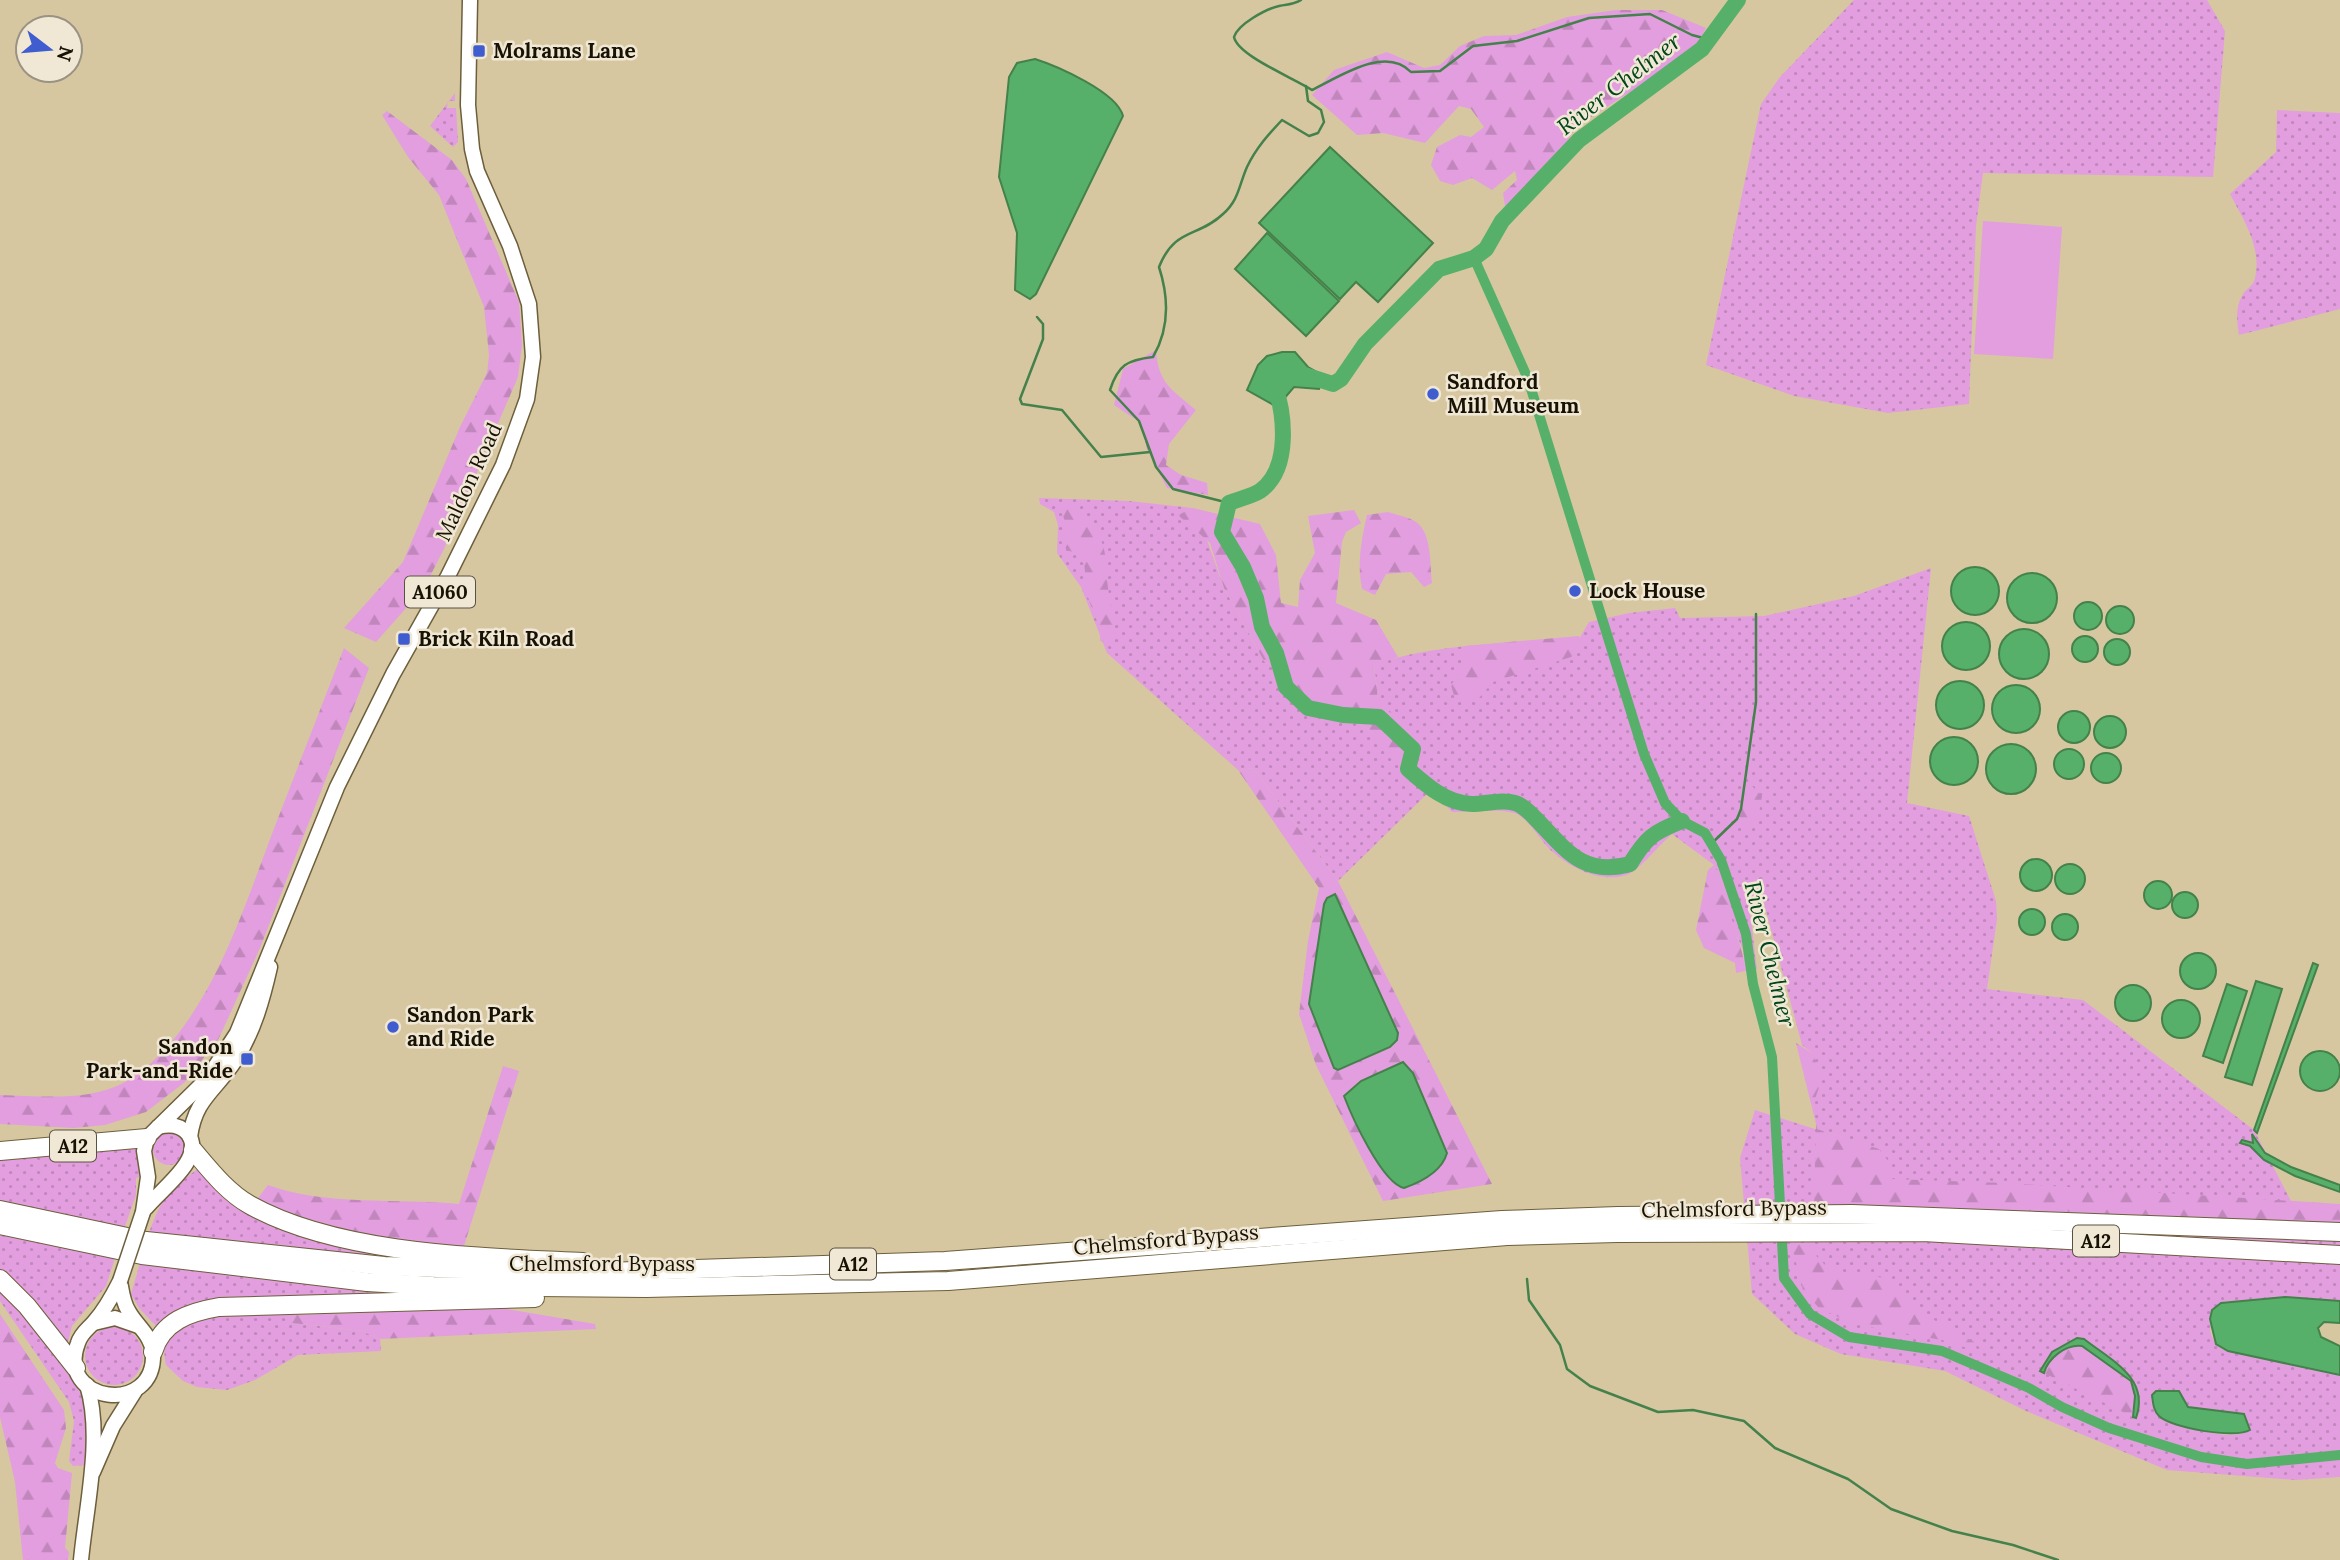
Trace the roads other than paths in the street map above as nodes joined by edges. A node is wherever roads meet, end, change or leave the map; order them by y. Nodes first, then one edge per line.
1 (470, 0) edge
2 (271, 952) junction
3 (153, 1133) junction
4 (192, 1144) junction
5 (0, 1151) edge
6 (146, 1158) junction
7 (182, 1170) junction
8 (0, 1210) edge
9 (143, 1212) junction
10 (1852, 1222) junction
11 (1708, 1224) junction
12 (0, 1225) edge
13 (2340, 1232) edge
14 (2340, 1255) edge
15 (737, 1268) junction
16 (0, 1279) edge
17 (120, 1281) junction
18 (646, 1288) junction
19 (94, 1323) junction
20 (139, 1327) junction
21 (153, 1352) junction
22 (76, 1368) junction
23 (86, 1385) junction
24 (135, 1390) junction
25 (92, 1474) junction
26 (81, 1560) edge

1 - 2 main road, Maldon Road / A1060
2 - 3 main road, Maldon Road / A1060
2 - 4 main road, Maldon Road / A1060
3 - 4 main road
3 - 5 highway, A12
3 - 6 main road
4 - 7 main road
4 - 15 highway, A12
6 - 7 main road
6 - 9 main road
7 - 9 main road
8 - 15 highway, Chelmsford Bypass / A12
9 - 17 main road, bridge
10 - 11 highway, Chelmsford Bypass / A12
10 - 13 highway, Chelmsford Bypass / A12
10 - 14 highway, Chelmsford Bypass / A12
11 - 15 highway, Chelmsford Bypass / A12
11 - 18 highway, Chelmsford Bypass / A12
12 - 18 highway, Chelmsford Bypass / A12
16 - 22 highway
17 - 19 main road
17 - 20 main road
18 - 21 highway, A12
19 - 20 main road
19 - 22 main road
20 - 21 main road
21 - 24 main road
22 - 23 main road
23 - 24 main road
23 - 25 main road
24 - 25 main road
25 - 26 main road

